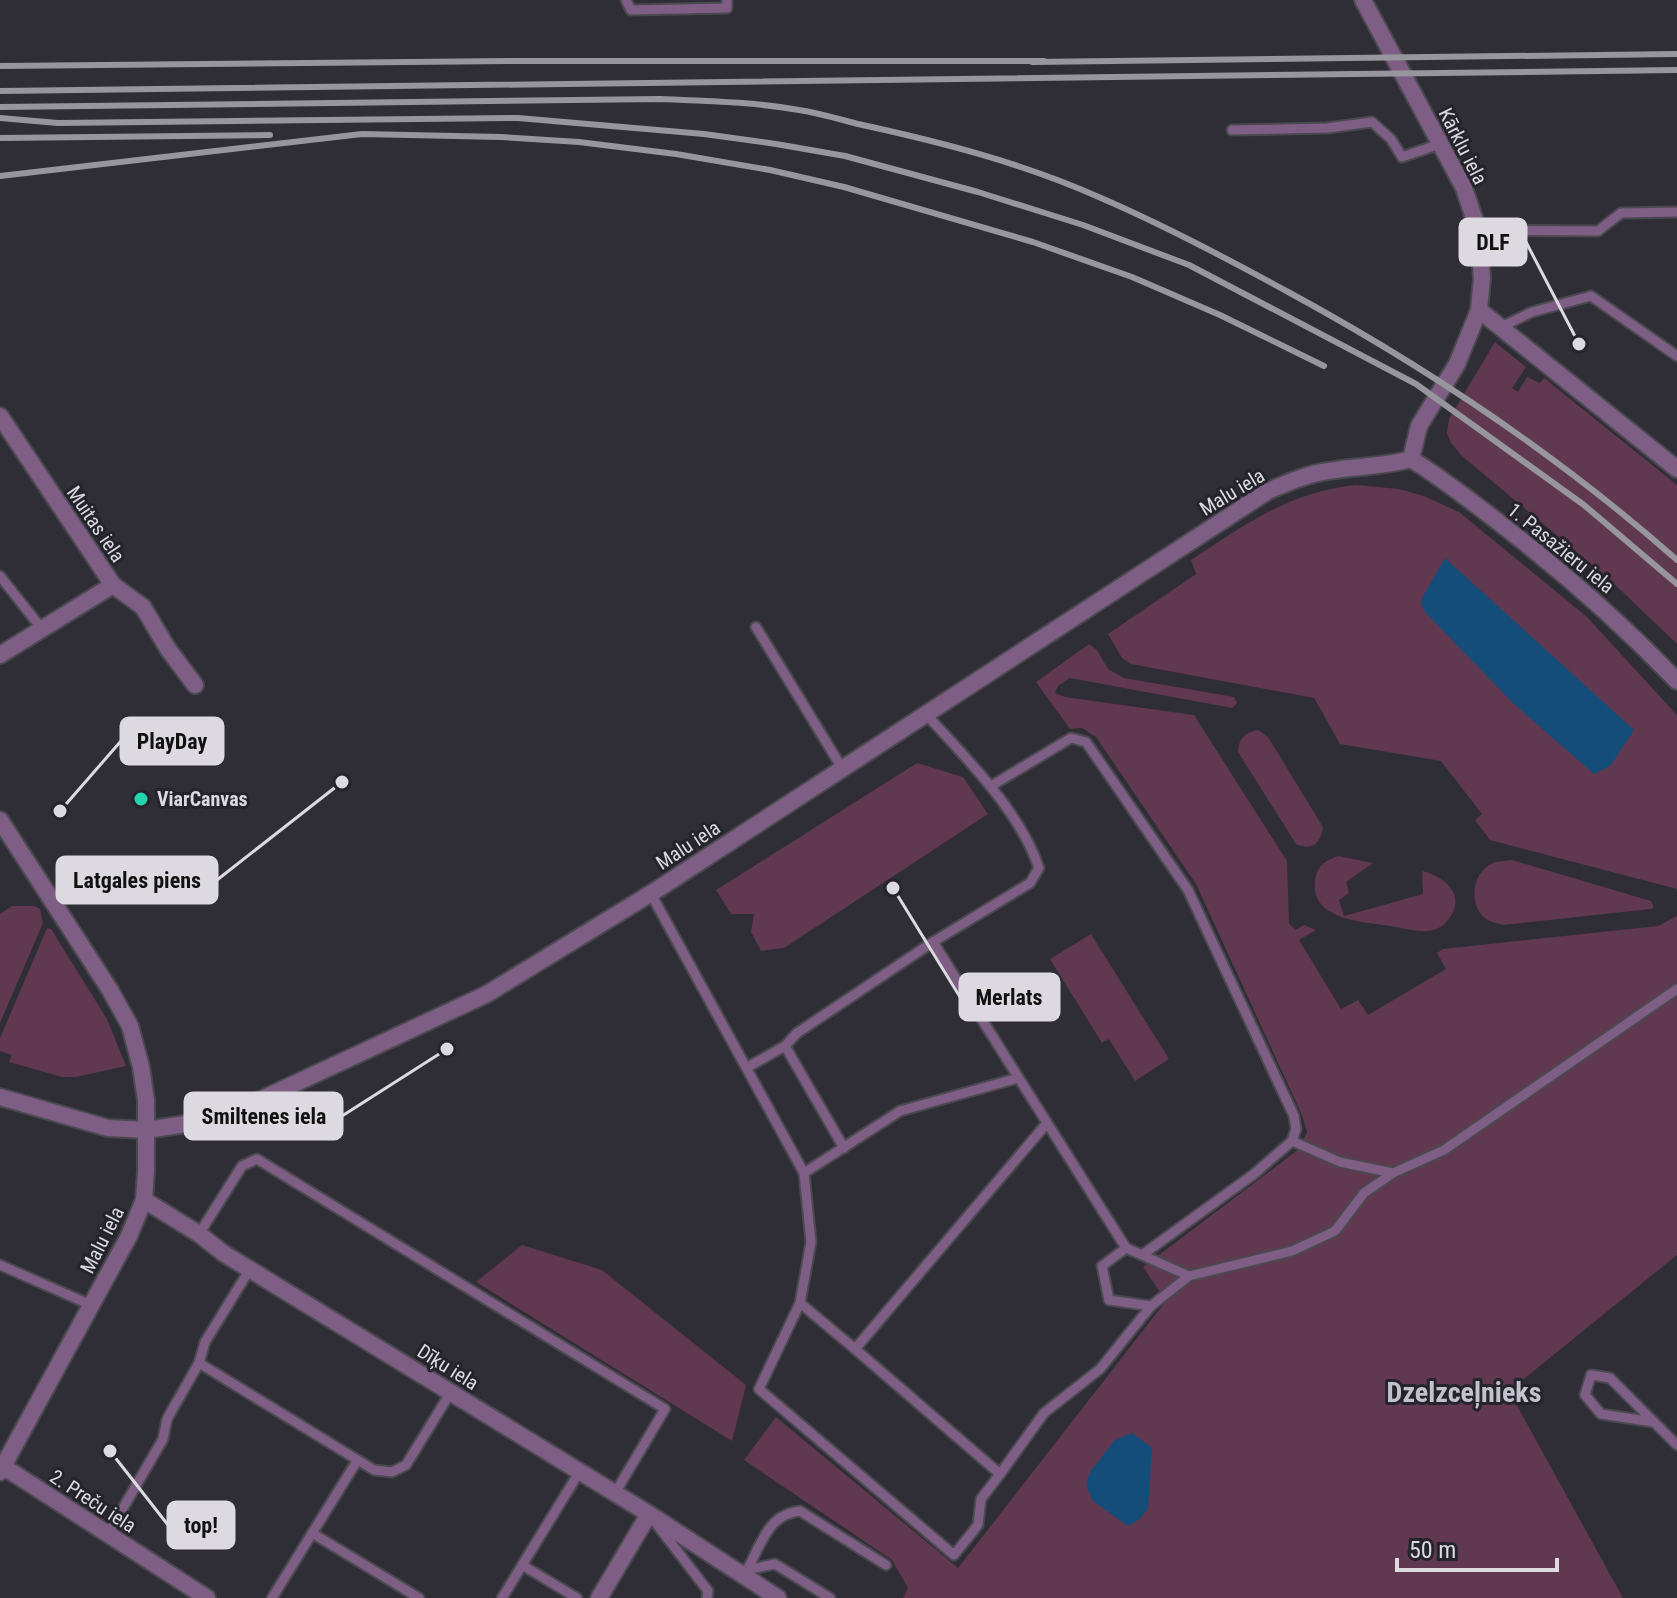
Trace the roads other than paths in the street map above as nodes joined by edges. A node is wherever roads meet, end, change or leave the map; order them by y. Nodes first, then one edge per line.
1 (626, 0) edge
2 (727, 0) edge
3 (1363, 0) edge
4 (1232, 130) dead end
5 (1440, 144) junction
6 (1677, 212) edge
7 (1478, 230) junction
8 (1479, 310) junction
9 (1501, 327) junction
10 (1677, 356) edge
11 (0, 416) edge
12 (1411, 459) junction
13 (1677, 469) edge
14 (0, 576) edge
15 (113, 585) junction
16 (756, 627) dead end
17 (42, 629) junction
18 (0, 655) edge
19 (1677, 681) edge
20 (195, 685) dead end
21 (925, 713) junction
22 (842, 768) junction
23 (991, 786) junction
24 (0, 820) edge
25 (651, 894) junction
26 (933, 942) junction
27 (1677, 989) edge
28 (785, 1046) junction
29 (748, 1067) junction
30 (1018, 1078) junction
31 (0, 1097) edge
32 (1047, 1123) junction
33 (146, 1130) junction
34 (1292, 1141) junction
35 (844, 1148) junction
36 (804, 1173) junction
37 (1393, 1173) junction
38 (144, 1200) junction
39 (199, 1234) junction
40 (1126, 1248) junction
41 (1142, 1255) junction
42 (0, 1265) edge
43 (250, 1269) junction
44 (1189, 1276) junction
45 (800, 1303) junction
46 (91, 1305) junction
47 (1151, 1306) junction
48 (855, 1349) junction
49 (199, 1363) junction
50 (451, 1392) junction
51 (1653, 1422) junction
52 (1677, 1445) edge
53 (357, 1461) junction
54 (2, 1469) edge
55 (580, 1471) junction
56 (1000, 1474) junction
57 (615, 1493) junction
58 (649, 1514) junction
59 (312, 1533) junction
60 (108, 1534) junction
61 (522, 1565) junction
62 (886, 1565) dead end
63 (743, 1571) junction
64 (207, 1598) edge
65 (272, 1598) edge
66 (419, 1598) edge
67 (502, 1598) edge
68 (577, 1598) edge
69 (599, 1598) edge
70 (707, 1598) edge
71 (778, 1598) edge
72 (830, 1598) edge

1 - 2 lane
3 - 5 street, Kārklu iela
4 - 5 lane
5 - 7 street, Kārklu iela
6 - 7 lane
7 - 8 street, Kārklu iela
8 - 9 street
8 - 12 street
9 - 10 lane
9 - 13 street
11 - 15 street, Muitas iela
12 - 19 street, 1. Pasažieru iela
12 - 21 street, Malu iela
14 - 17 lane
15 - 17 street
15 - 20 street, Muitas iela
16 - 22 lane
17 - 18 street
21 - 22 street, Malu iela
21 - 23 lane
22 - 25 street, Malu iela
23 - 26 lane
23 - 34 lane
24 - 33 street
25 - 29 lane
25 - 33 street, Malu iela
26 - 28 lane
26 - 30 lane
27 - 37 lane
28 - 29 lane
28 - 35 lane
29 - 36 lane
30 - 32 lane
30 - 35 lane
31 - 33 street
32 - 40 lane
32 - 48 lane
33 - 38 street, Malu iela
34 - 37 lane
34 - 41 lane
35 - 36 lane
36 - 45 lane
37 - 44 lane
38 - 39 street, Dīķu iela
38 - 46 street, Malu iela
39 - 43 street, Dīķu iela
39 - 57 lane
40 - 41 lane
40 - 47 lane
41 - 44 lane
42 - 46 lane
43 - 49 lane
43 - 50 street, Dīķu iela
44 - 47 lane
45 - 48 lane
45 - 56 lane
46 - 54 street, Malu iela
47 - 56 lane
48 - 56 lane
49 - 53 lane
49 - 60 lane
50 - 53 lane
50 - 55 street, Dīķu iela
51 - 51 lane
51 - 52 lane
53 - 59 lane
54 - 60 street, 2. Preču iela
55 - 57 street, Dīķu iela
55 - 61 lane
57 - 58 street, Dīķu iela
58 - 63 street, Dīķu iela
58 - 69 street
58 - 70 lane
59 - 65 lane
59 - 66 lane
60 - 64 street, 2. Preču iela
61 - 67 lane
61 - 68 lane
62 - 63 lane
63 - 71 street, Dīķu iela
63 - 72 lane

